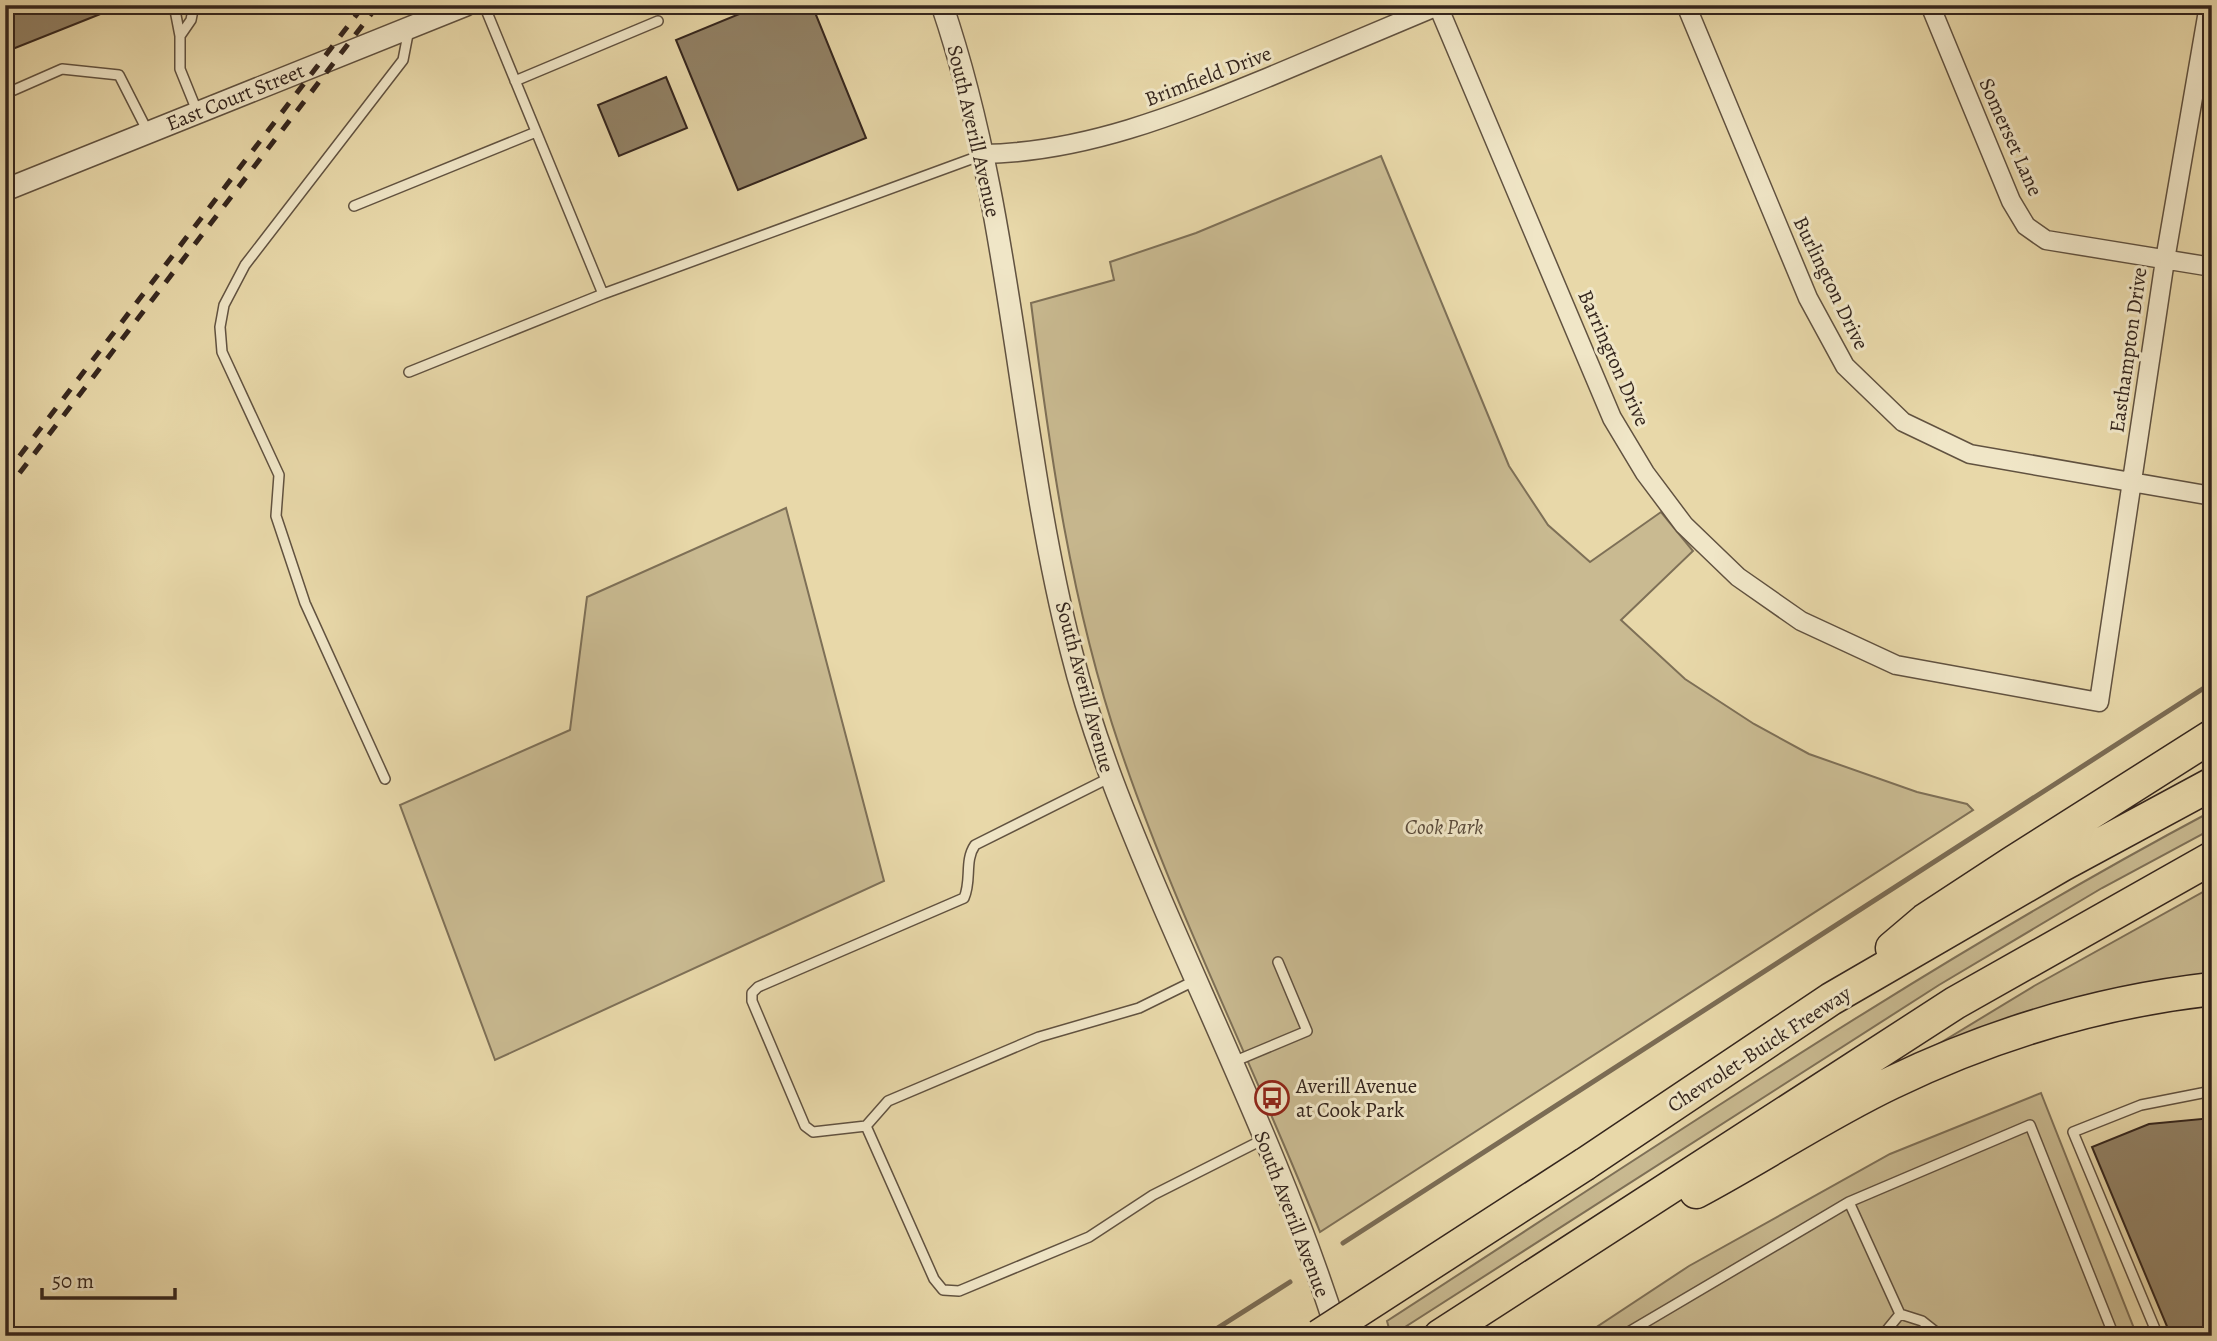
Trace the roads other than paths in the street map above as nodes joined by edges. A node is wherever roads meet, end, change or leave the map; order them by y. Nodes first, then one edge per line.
1 (174, 5) edge
2 (194, 5) edge
3 (466, 5) edge
4 (484, 5) edge
5 (942, 5) edge
6 (1686, 5) edge
7 (1930, 5) edge
8 (2209, 5) edge
9 (1439, 6) edge
10 (658, 21) dead end
11 (410, 28) junction
12 (180, 36) junction
13 (515, 80) junction
14 (5, 94) edge
15 (198, 112) junction
16 (148, 132) junction
17 (536, 132) junction
18 (984, 154) junction
19 (5, 190) edge
20 (354, 206) dead end
21 (2165, 260) junction
22 (2212, 267) edge
23 (603, 294) junction
24 (409, 372) dead end
25 (2132, 483) junction
26 (2212, 496) edge
27 (2099, 702) joint
28 (2212, 736) edge
29 (1109, 778) junction
30 (385, 779) dead end
31 (2212, 784) edge
32 (2212, 858) edge
33 (1278, 962) dead end
34 (1196, 980) junction
35 (2212, 989) edge
36 (1831, 999) junction
37 (1231, 1063) junction
38 (2212, 1091) edge
39 (866, 1126) junction
40 (1264, 1139) junction
41 (1850, 1202) junction
42 (1474, 1314) junction
43 (1900, 1314) junction
44 (1319, 1336) edge
45 (1338, 1336) edge
46 (1440, 1336) edge
47 (1622, 1336) edge
48 (1882, 1336) edge
49 (1941, 1336) edge
50 (2114, 1336) edge
51 (2158, 1336) edge

1 - 12 lane
2 - 12 lane
3 - 11 street, East Court Street
4 - 13 lane
5 - 18 street, South Averill Avenue
6 - 25 street, Burlington Drive
7 - 21 street, Somerset Lane
8 - 21 street, Easthampton Drive
9 - 18 street, Brimfield Drive
9 - 27 street, Barrington Drive
10 - 13 lane
11 - 15 street, East Court Street
11 - 30 lane
12 - 15 lane
13 - 17 lane
14 - 16 lane
15 - 16 street, East Court Street
16 - 19 street, East Court Street
17 - 20 lane
17 - 23 lane
18 - 23 lane
18 - 29 street, South Averill Avenue
21 - 22 street, Somerset Lane
21 - 25 street, Easthampton Drive
23 - 24 lane
25 - 26 street, Burlington Drive
25 - 27 street, Easthampton Drive
28 - 36 highway
29 - 34 street, South Averill Avenue
29 - 39 lane
31 - 36 highway, Chevrolet-Buick Freeway
32 - 42 highway
33 - 37 lane
34 - 37 street, South Averill Avenue
34 - 39 lane
35 - 42 highway
36 - 44 highway, Chevrolet-Buick Freeway, bridge
37 - 40 street, South Averill Avenue
38 - 51 lane
39 - 40 lane
40 - 45 street, South Averill Avenue
41 - 43 lane
41 - 47 lane
41 - 50 lane
42 - 46 highway
43 - 48 lane
43 - 49 lane

